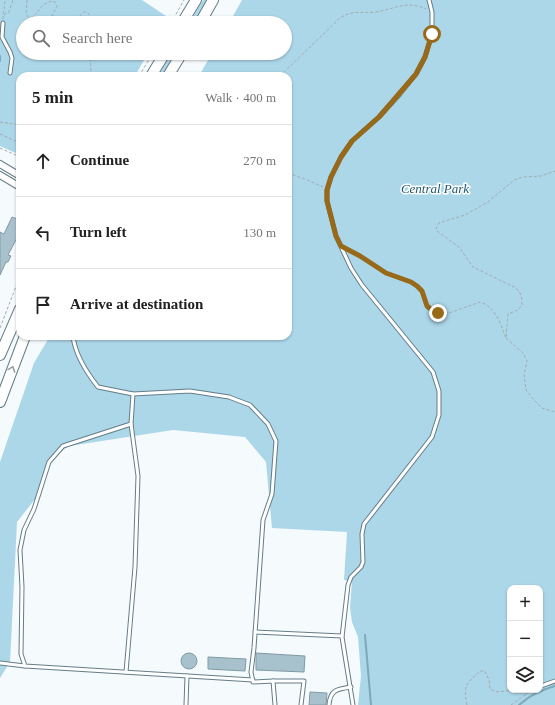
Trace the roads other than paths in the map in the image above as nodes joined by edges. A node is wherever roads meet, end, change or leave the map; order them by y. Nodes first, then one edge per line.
1 (196, 0) edge
2 (213, 0) edge
3 (429, 0) edge
4 (186, 16) edge
5 (204, 16) edge
6 (3, 23) road end
7 (161, 60) edge
8 (178, 60) edge
9 (153, 72) edge
10 (170, 72) edge
11 (10, 73) dead end
12 (0, 164) edge
13 (16, 174) edge
14 (0, 175) edge
15 (16, 185) edge
16 (16, 318) edge
17 (23, 340) edge
18 (74, 340) edge
19 (0, 355) edge
20 (133, 394) junction
21 (0, 402) edge
22 (131, 424) junction
23 (255, 632) junction
24 (342, 636) junction
25 (0, 663) edge
26 (25, 666) junction
27 (126, 672) junction
28 (187, 676) junction
29 (253, 680) junction
30 (273, 681) junction
31 (555, 681) edge
32 (543, 685) edge
33 (350, 687) junction
34 (186, 705) edge
35 (275, 705) edge
36 (301, 705) edge
37 (329, 705) edge
38 (353, 705) edge

1 - 4 main road
2 - 5 main road
3 - 24 lane
6 - 11 lane
7 - 9 main road
8 - 10 main road
12 - 13 street
14 - 15 street
16 - 19 main road
21 -> 17 main road
18 - 20 lane
20 - 22 lane
20 - 23 lane
22 - 26 lane
22 - 27 lane
23 - 24 lane
23 - 29 lane
24 - 33 lane
25 - 26 lane
26 - 27 lane
27 - 28 lane
28 - 29 lane
28 - 34 lane
29 - 30 lane
30 - 35 lane
30 - 36 lane
31 - 32 lane
33 - 37 lane
33 - 38 lane

